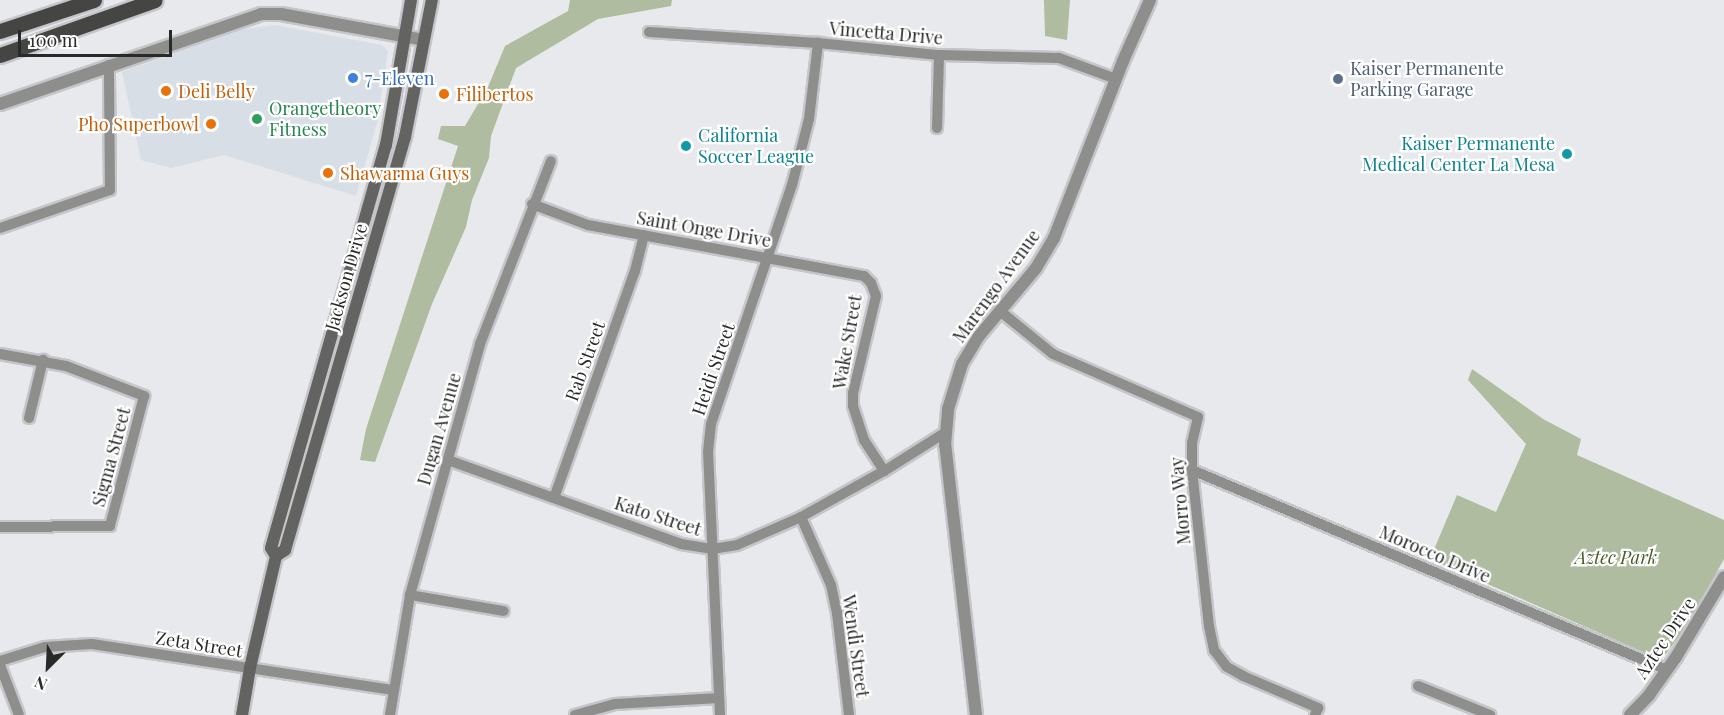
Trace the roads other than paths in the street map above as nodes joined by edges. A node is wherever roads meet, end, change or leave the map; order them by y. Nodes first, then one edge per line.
1 (94, 0) edge
2 (155, 0) edge
3 (411, 0) edge
4 (432, 0) edge
5 (1150, 0) edge
6 (0, 31) edge
7 (649, 32) dead end
8 (404, 36) junction
9 (424, 40) junction
10 (818, 43) junction
11 (0, 55) edge
12 (939, 55) junction
13 (109, 65) junction
14 (1116, 79) junction
15 (0, 104) edge
16 (937, 128) dead end
17 (551, 161) dead end
18 (532, 204) junction
19 (0, 228) edge
20 (644, 235) junction
21 (769, 258) junction
22 (871, 283) joint
23 (1000, 311) junction
24 (0, 354) edge
25 (43, 360) junction
26 (29, 418) dead end
27 (946, 432) junction
28 (448, 460) junction
29 (1192, 470) junction
30 (884, 471) junction
31 (554, 498) junction
32 (801, 517) junction
33 (0, 527) edge
34 (712, 549) junction
35 (276, 556) junction
36 (1724, 577) edge
37 (410, 595) junction
38 (504, 610) dead end
39 (0, 663) edge
40 (250, 668) junction
41 (1665, 669) junction
42 (1418, 686) dead end
43 (394, 690) junction
44 (719, 698) junction
45 (1317, 712) edge
46 (19, 715) edge
47 (242, 715) edge
48 (390, 715) edge
49 (575, 715) edge
50 (720, 715) edge
51 (849, 715) edge
52 (976, 715) edge
53 (1490, 715) edge
54 (1630, 715) edge

1 - 6 main road
2 - 11 main road
3 - 8 main road, Jackson Drive
4 - 9 main road, Jackson Drive
5 - 14 street, Marengo Avenue
7 - 10 street, Vincetta Drive
8 - 9 street
8 - 13 street
8 - 35 main road, Jackson Drive
9 - 35 main road, Jackson Drive
10 - 12 street, Vincetta Drive
10 - 21 street, Heidi Street
12 - 14 street, Vincetta Drive
12 - 16 street
13 - 15 street
13 - 19 street
14 - 23 street, Marengo Avenue
17 - 18 street, Dugan Avenue
18 - 20 street, Saint Onge Drive
18 - 28 street, Dugan Avenue
20 - 21 street, Saint Onge Drive
20 - 31 street, Rab Street
21 - 22 street, Saint Onge Drive
21 - 34 street, Heidi Street
22 - 30 street, Wake Street
23 - 27 street, Marengo Avenue
23 - 29 street, Morro Way
24 - 25 street
25 - 26 street
25 - 33 street, Sigma Street
27 - 30 street, Kato Street
27 - 52 street, Marengo Avenue
28 - 31 street, Kato Street
28 - 37 street, Dugan Avenue
29 - 41 street, Morocco Drive
29 - 45 street, Morro Way
30 - 32 street, Kato Street
31 - 34 street, Kato Street
32 - 34 street, Kato Street
32 - 51 street, Wendi Street
34 - 44 street, Heidi Street
35 - 40 main road, Jackson Drive
36 - 41 street, Aztec Drive
37 - 38 street
37 - 43 street, Dugan Avenue
39 - 40 street, Zeta Street
39 - 46 street
40 - 43 street, Zeta Street
40 - 47 main road, Jackson Drive
41 - 54 street, Aztec Drive
42 - 53 street
43 - 48 street, Dugan Avenue
44 - 49 street
44 - 50 street, Heidi Street

